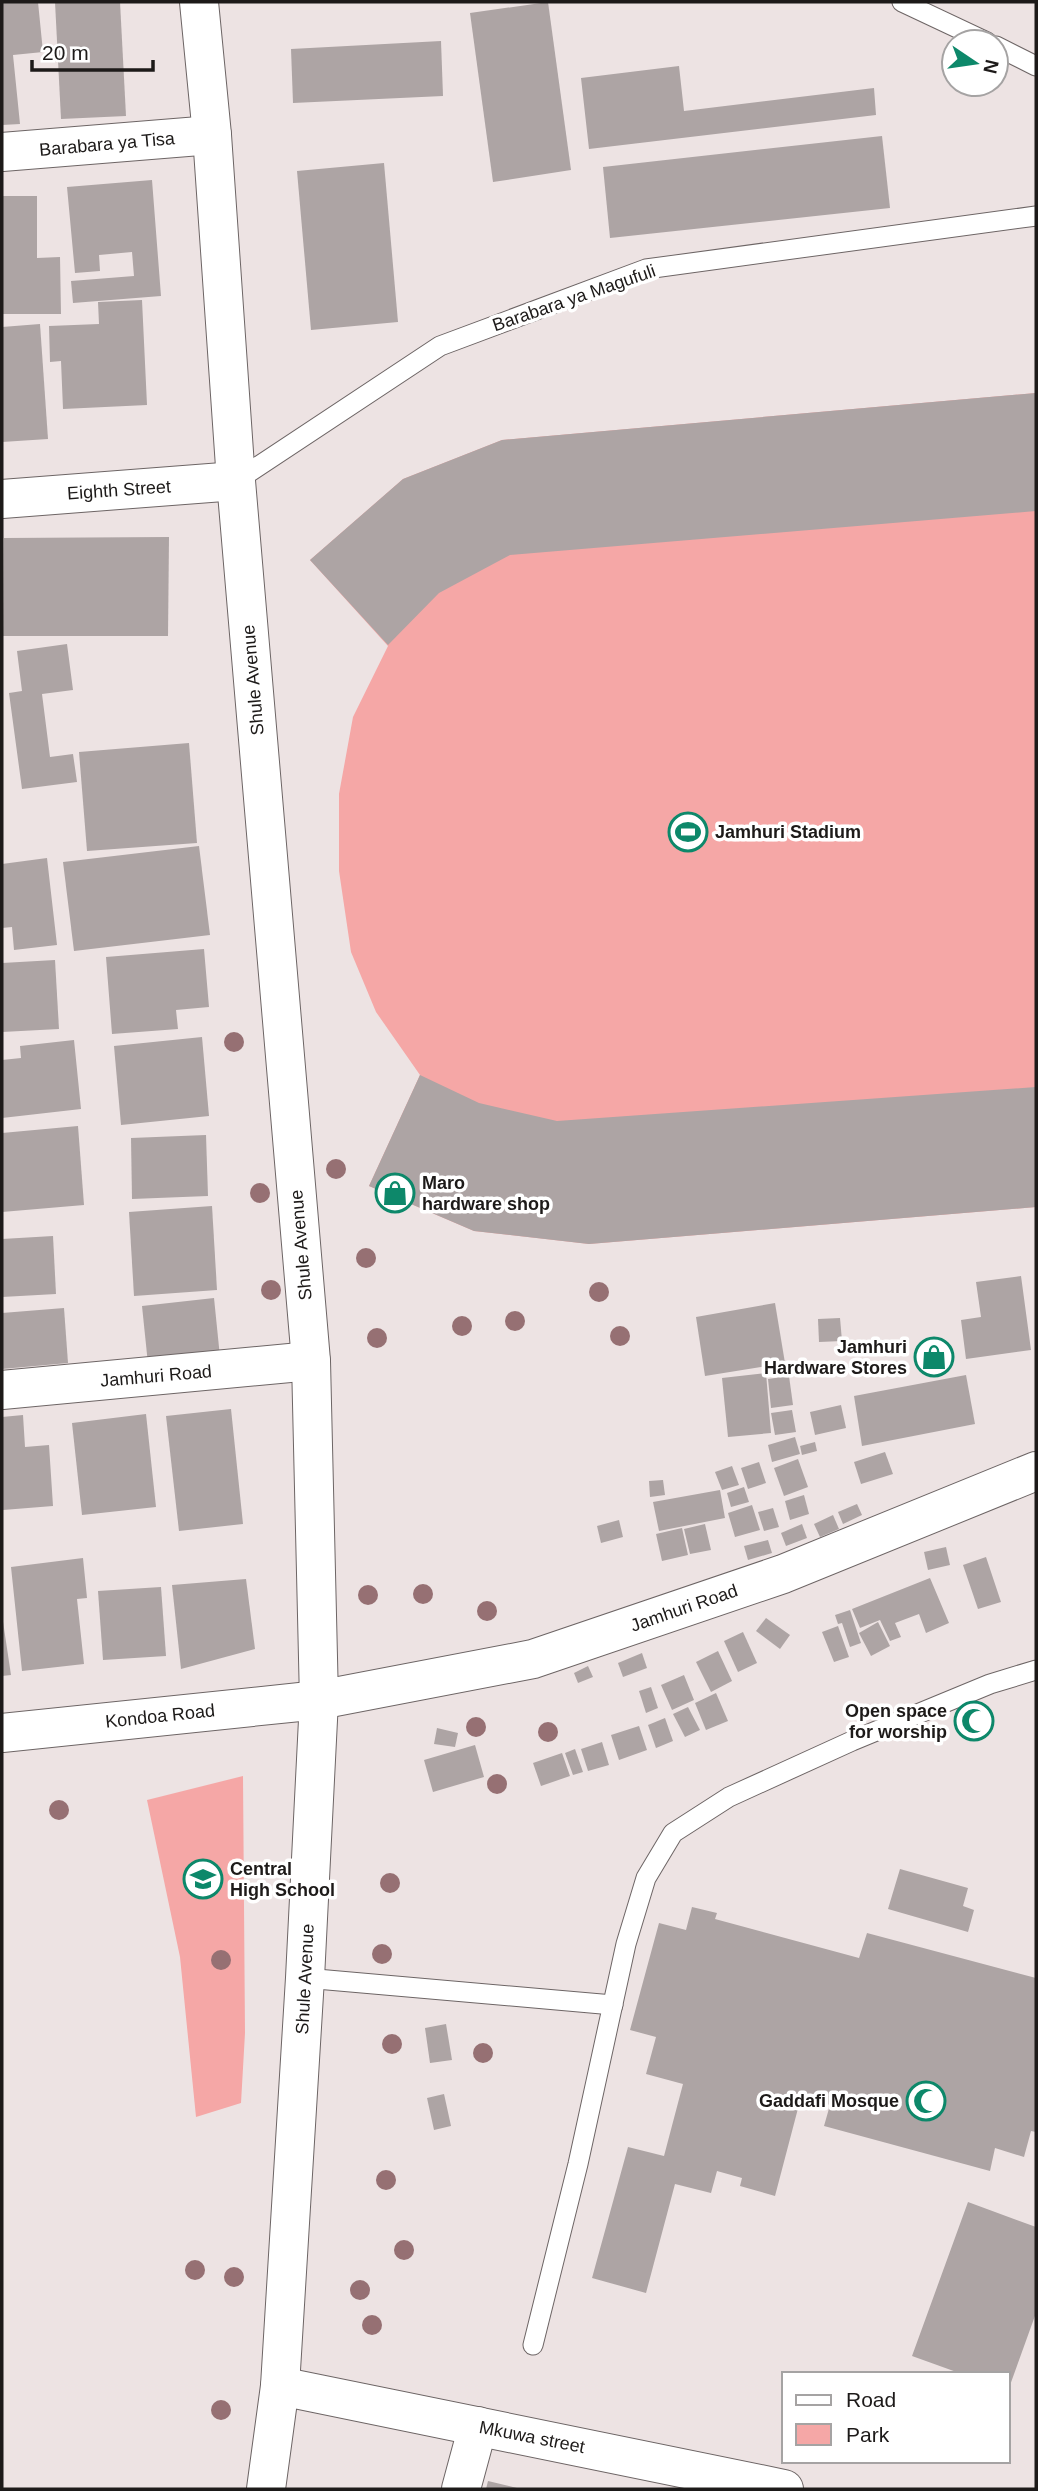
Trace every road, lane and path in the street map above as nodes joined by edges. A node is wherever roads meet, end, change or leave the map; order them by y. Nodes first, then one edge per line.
1 (199, 2) edge
2 (902, 2) edge
3 (957, 28) edge
4 (1010, 54) edge
5 (1036, 66) edge
6 (212, 135) junction
7 (2, 152) edge
8 (1036, 216) edge
9 (236, 481) junction
10 (2, 499) edge
11 (311, 1361) junction
12 (2, 1390) edge
13 (1036, 1471) edge
14 (1036, 1670) edge
15 (319, 1700) junction
16 (2, 1733) edge
17 (305, 1978) junction
18 (613, 2005) junction
19 (533, 2345) dead end
20 (280, 2386) junction
21 (478, 2426) junction
22 (697, 2480) edge
23 (266, 2489) edge
24 (461, 2489) edge
25 (784, 2489) edge

1 - 6 main road, Shule Avenue
2 - 3 lane
4 - 5 lane
6 - 7 main road, Barabara ya Tisa
6 - 9 main road, Shule Avenue
8 - 9 lane, Barabara ya Magufuli
9 - 10 main road, Eighth Street
9 - 11 main road, Shule Avenue
11 - 12 main road, Jamhuri Road
11 - 15 main road, Shule Avenue
13 - 15 main road, Jamhuri Road
14 - 18 lane
15 - 16 main road, Kondoa Road
15 - 17 main road, Shule Avenue
17 - 18 lane
17 - 20 main road, Shule Avenue
18 - 19 lane
20 - 21 main road, Mkuwa street
20 - 23 main road, Shule Avenue
21 - 22 main road, Mkuwa street
21 - 24 main road
22 - 25 main road, Mkuwa street

